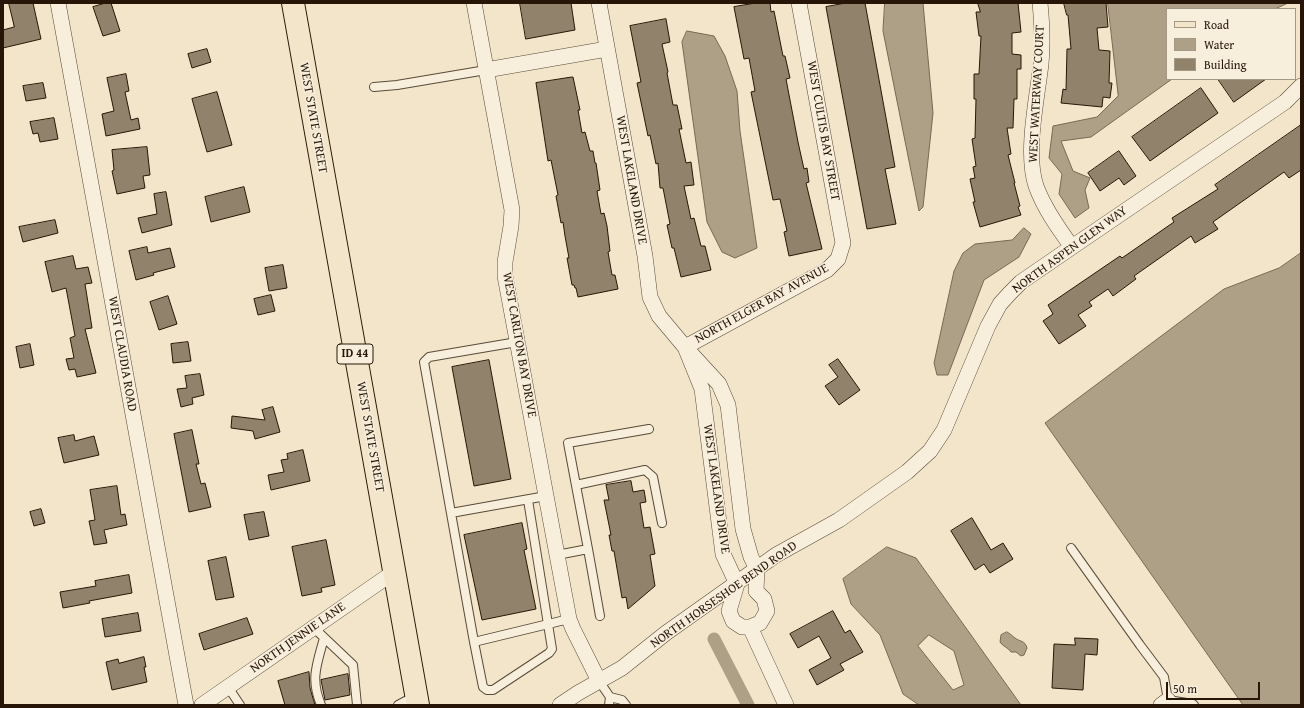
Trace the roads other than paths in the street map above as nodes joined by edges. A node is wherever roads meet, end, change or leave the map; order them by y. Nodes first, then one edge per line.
1 (58, 3) edge
2 (293, 3) edge
3 (474, 3) edge
4 (598, 3) edge
5 (799, 3) edge
6 (1040, 3) edge
7 (607, 49) junction
8 (486, 70) junction
9 (1301, 86) edge
10 (374, 87) dead end
11 (1072, 247) junction
12 (838, 259) joint
13 (517, 342) junction
14 (685, 347) junction
15 (649, 429) dead end
16 (907, 472) joint
17 (576, 485) junction
18 (546, 496) junction
19 (528, 500) junction
20 (451, 513) junction
21 (662, 523) dead end
22 (1071, 548) dead end
23 (588, 549) junction
24 (557, 555) junction
25 (757, 569) junction
26 (394, 572) junction
27 (737, 584) junction
28 (600, 616) dead end
29 (569, 618) junction
30 (547, 624) junction
31 (750, 627) junction
32 (319, 633) junction
33 (474, 642) junction
34 (599, 681) junction
35 (228, 687) junction
36 (609, 701) edge
37 (410, 702) edge
38 (1164, 703) edge
39 (186, 705) edge
40 (202, 705) edge
41 (240, 705) edge
42 (321, 705) edge
43 (357, 705) edge
44 (560, 705) edge
45 (626, 705) edge
46 (786, 705) edge
47 (1194, 705) edge

1 - 39 street, WEST CLAUDIA ROAD
2 - 26 main road, WEST STATE STREET / ID 44
3 - 8 street, WEST CARLTON BAY DRIVE
4 - 7 street, WEST LAKELAND DRIVE
5 - 12 street, WEST CULTIS BAY STREET
6 - 11 street, WEST WATERWAY COURT
7 - 8 street
7 - 14 street, WEST LAKELAND DRIVE
8 - 10 lane
8 - 13 street, WEST CARLTON BAY DRIVE
9 - 11 street, NORTH ASPEN GLEN WAY
11 - 16 street, NORTH ASPEN GLEN WAY
12 - 14 street, NORTH ELGER BAY AVENUE
13 - 18 street, WEST CARLTON BAY DRIVE
13 - 20 lane
14 - 25 street, WEST LAKELAND DRIVE
14 - 27 street, WEST LAKELAND DRIVE
15 - 17 lane
16 - 25 street, NORTH HORSESHOE BEND ROAD
17 - 21 lane
17 - 23 lane
18 - 19 lane
18 - 24 street, WEST CARLTON BAY DRIVE
19 - 20 lane
19 - 30 lane
20 - 33 lane
22 - 38 lane
23 - 24 lane
23 - 28 lane
24 - 29 street, WEST CARLTON BAY DRIVE
25 - 27 street, NORTH HORSESHOE BEND ROAD
25 - 31 street
26 - 32 street, NORTH JENNIE LANE
26 - 37 main road, WEST STATE STREET / ID 44
27 - 31 street
27 - 34 street, NORTH HORSESHOE BEND ROAD
29 - 30 lane
29 - 34 street, WEST CARLTON BAY DRIVE
30 - 33 lane
30 - 33 lane
31 - 46 street
32 - 35 street, NORTH JENNIE LANE
32 - 42 lane
32 - 43 lane
34 - 36 lane
34 - 44 street, NORTH HORSESHOE BEND ROAD
35 - 40 street, NORTH JENNIE LANE
35 - 41 lane
36 - 45 lane
38 - 47 lane

